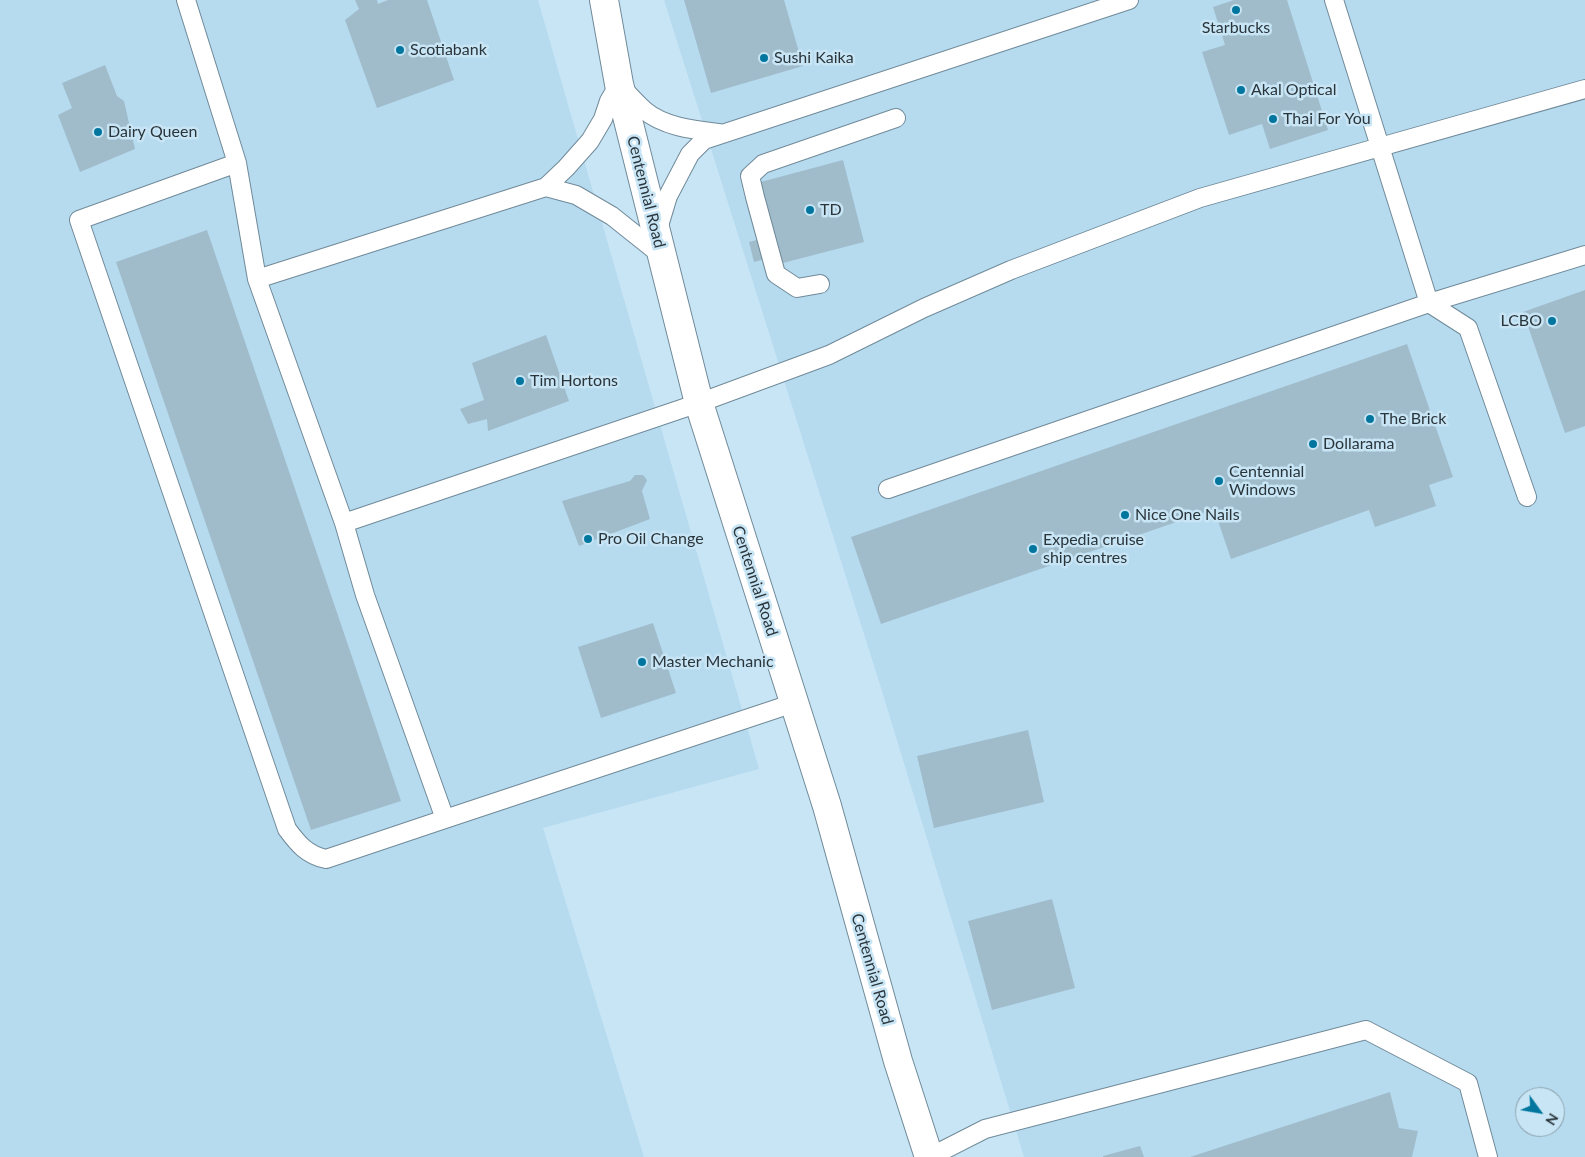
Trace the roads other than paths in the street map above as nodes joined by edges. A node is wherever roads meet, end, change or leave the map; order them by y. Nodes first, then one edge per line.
1 (186, 0) edge
2 (604, 0) edge
3 (1129, 0) edge
4 (1334, 0) edge
5 (619, 84) junction
6 (1585, 89) edge
7 (896, 118) dead end
8 (725, 133) junction
9 (1381, 147) junction
10 (237, 163) junction
11 (546, 187) junction
12 (659, 244) junction
13 (1585, 255) edge
14 (257, 279) junction
15 (820, 284) dead end
16 (1429, 304) junction
17 (699, 403) junction
18 (888, 489) dead end
19 (1527, 497) dead end
20 (344, 523) junction
21 (794, 703) junction
22 (445, 819) junction
23 (930, 1157) edge
24 (1488, 1157) edge

1 - 10 lane
2 - 5 street, Centennial Road
3 - 8 lane
4 - 9 lane
5 - 8 lane
5 - 11 lane
5 - 12 street, Centennial Road
6 - 9 lane
7 - 15 lane
8 - 12 lane
9 - 16 lane
9 - 17 lane
10 - 14 lane
10 - 22 lane
11 - 12 lane
11 - 14 lane
12 - 17 street, Centennial Road
13 - 16 lane
14 - 20 lane
16 - 18 lane
16 - 19 lane
17 - 20 lane
17 - 21 street, Centennial Road
20 - 22 lane
21 - 22 lane
21 - 23 street, Centennial Road
23 - 24 lane

